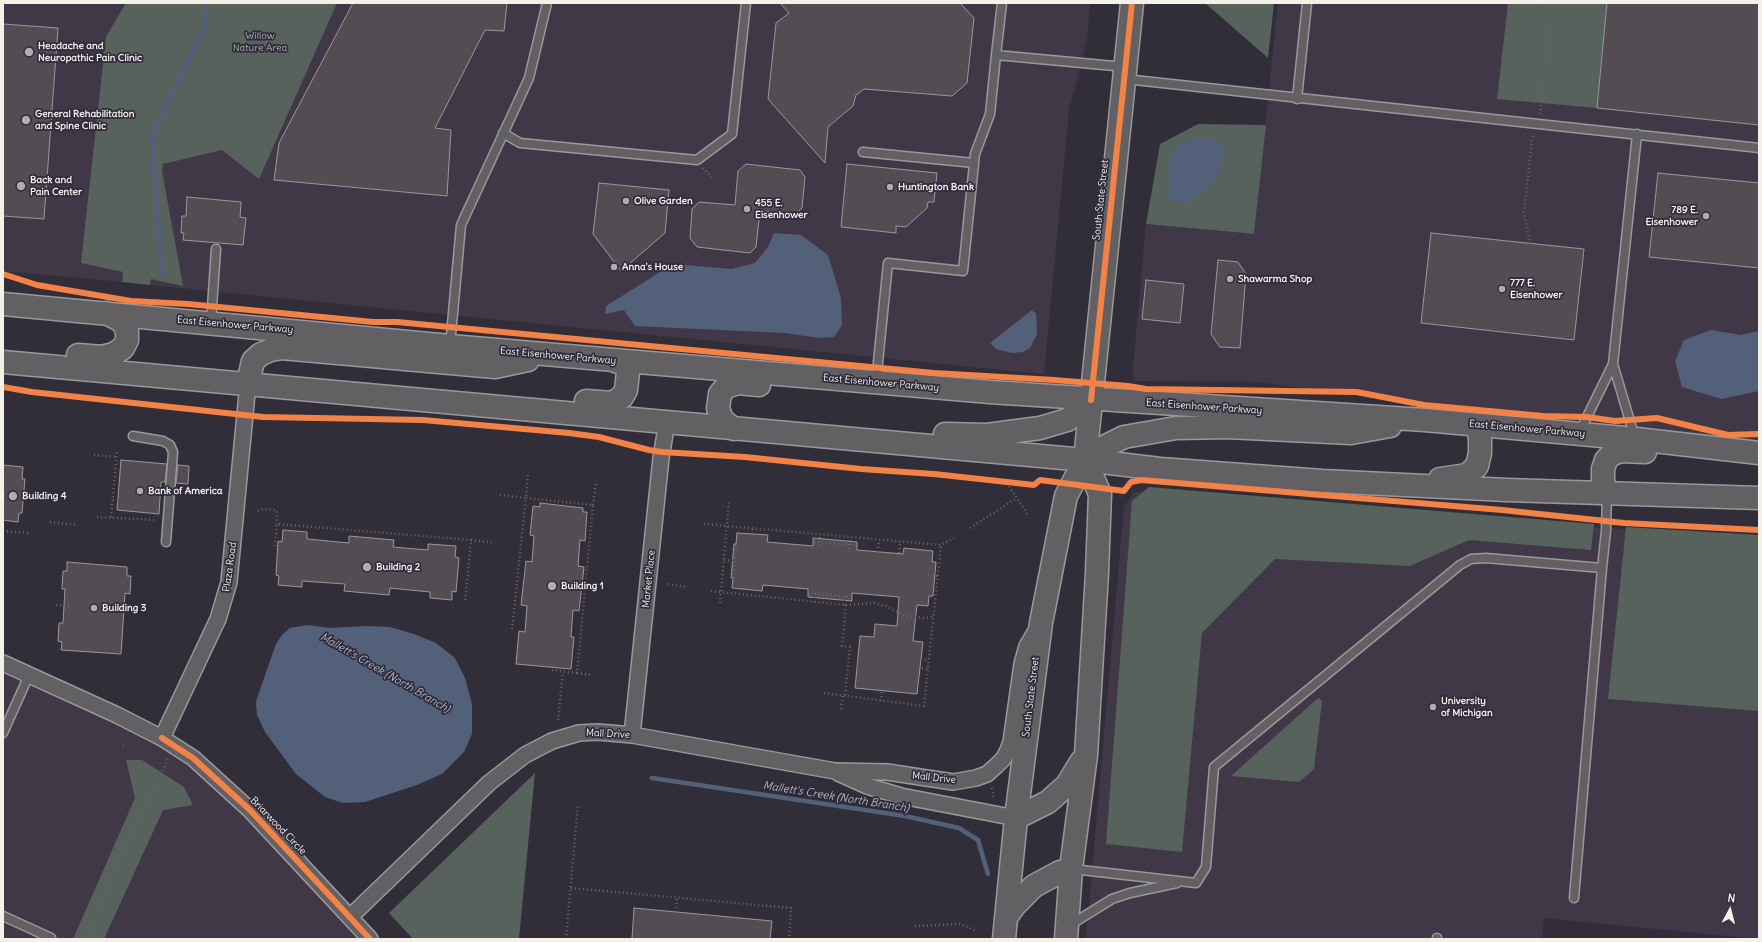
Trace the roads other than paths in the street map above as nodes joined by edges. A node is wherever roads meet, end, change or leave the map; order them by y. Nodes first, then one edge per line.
1 (547, 3) edge
2 (746, 3) edge
3 (1002, 3) edge
4 (1132, 3) edge
5 (1307, 3) edge
6 (996, 55) junction
7 (1124, 73) junction
8 (1297, 99) junction
9 (503, 133) junction
10 (1637, 134) junction
11 (1759, 148) edge
12 (864, 152) dead end
13 (974, 163) junction
14 (216, 249) dead end
15 (3, 304) edge
16 (33, 307) junction
17 (3, 310) edge
18 (106, 313) junction
19 (211, 323) junction
20 (450, 346) junction
21 (3, 349) edge
22 (554, 355) junction
23 (615, 361) junction
24 (3, 362) edge
25 (1613, 364) junction
26 (876, 382) junction
27 (248, 383) junction
28 (990, 392) junction
29 (394, 397) junction
30 (1091, 400) junction
31 (1425, 420) junction
32 (666, 422) junction
33 (1478, 425) junction
34 (734, 429) junction
35 (773, 432) junction
36 (1578, 434) junction
37 (133, 436) dead end
38 (1636, 439) junction
39 (1749, 452) edge
40 (1085, 460) junction
41 (1160, 469) junction
42 (1606, 493) junction
43 (1759, 498) edge
44 (166, 542) dead end
45 (1602, 568) junction
46 (1041, 622) junction
47 (3, 663) edge
48 (29, 675) junction
49 (3, 733) edge
50 (632, 735) junction
51 (168, 742) junction
52 (1086, 755) junction
53 (835, 771) junction
54 (1016, 818) junction
55 (1071, 869) junction
56 (1184, 882) junction
57 (1574, 898) dead end
58 (3, 916) edge
59 (1007, 916) junction
60 (350, 917) junction
61 (1067, 933) edge
62 (51, 938) dead end
63 (370, 939) edge
64 (1004, 939) edge

1 - 9 lane
2 - 9 lane
3 - 6 lane
4 - 7 main road, South State Street
5 - 8 lane
6 - 7 lane
6 - 13 lane
7 - 8 lane
7 - 30 main road, South State Street
8 - 10 lane
9 - 20 lane
10 - 11 lane
10 - 25 lane
12 - 13 lane
13 - 26 lane
14 - 19 lane
15 - 16 main road, East Eisenhower Parkway
16 - 17 main road
16 - 18 main road, East Eisenhower Parkway
18 - 19 main road, East Eisenhower Parkway
18 - 21 main road
19 - 20 main road, East Eisenhower Parkway
20 - 22 main road, East Eisenhower Parkway
22 - 23 main road, East Eisenhower Parkway
22 - 27 main road
23 - 26 main road, East Eisenhower Parkway
23 - 29 main road
24 - 27 main road
25 - 36 lane
25 - 38 lane
26 - 28 main road, East Eisenhower Parkway
27 - 29 main road
27 - 51 street, Plaza Road
28 - 30 main road, East Eisenhower Parkway
28 - 34 main road
29 - 32 main road
30 - 31 main road, East Eisenhower Parkway
30 - 35 main road
30 - 40 main road, South State Street
31 - 33 main road, East Eisenhower Parkway
31 - 40 main road
32 - 34 main road
32 - 50 street, Market Place
33 - 36 main road, East Eisenhower Parkway
33 - 41 main road
34 - 35 main road
35 - 40 main road
36 - 38 main road, East Eisenhower Parkway
37 - 44 lane
38 - 39 main road, East Eisenhower Parkway
39 - 42 main road
40 - 41 main road
40 - 46 main road, South State Street
40 - 52 main road, South State Street
41 - 42 main road
42 - 43 main road
42 - 45 lane
45 - 56 lane
45 - 57 lane
46 - 53 street, Mall Drive
46 - 54 main road, South State Street
47 - 48 street, Briarwood Circle
48 - 49 lane
48 - 51 street, Briarwood Circle
50 - 53 street, Mall Drive
50 - 60 street, Mall Drive
51 - 60 street, Briarwood Circle
52 - 54 main road
52 - 55 main road, South State Street
53 - 54 street, Mall Drive
54 - 59 main road, South State Street
55 - 56 lane
55 - 59 main road
55 - 61 main road, South State Street
56 - 61 lane
58 - 62 lane
59 - 64 main road, South State Street
60 - 63 street, Briarwood Circle

